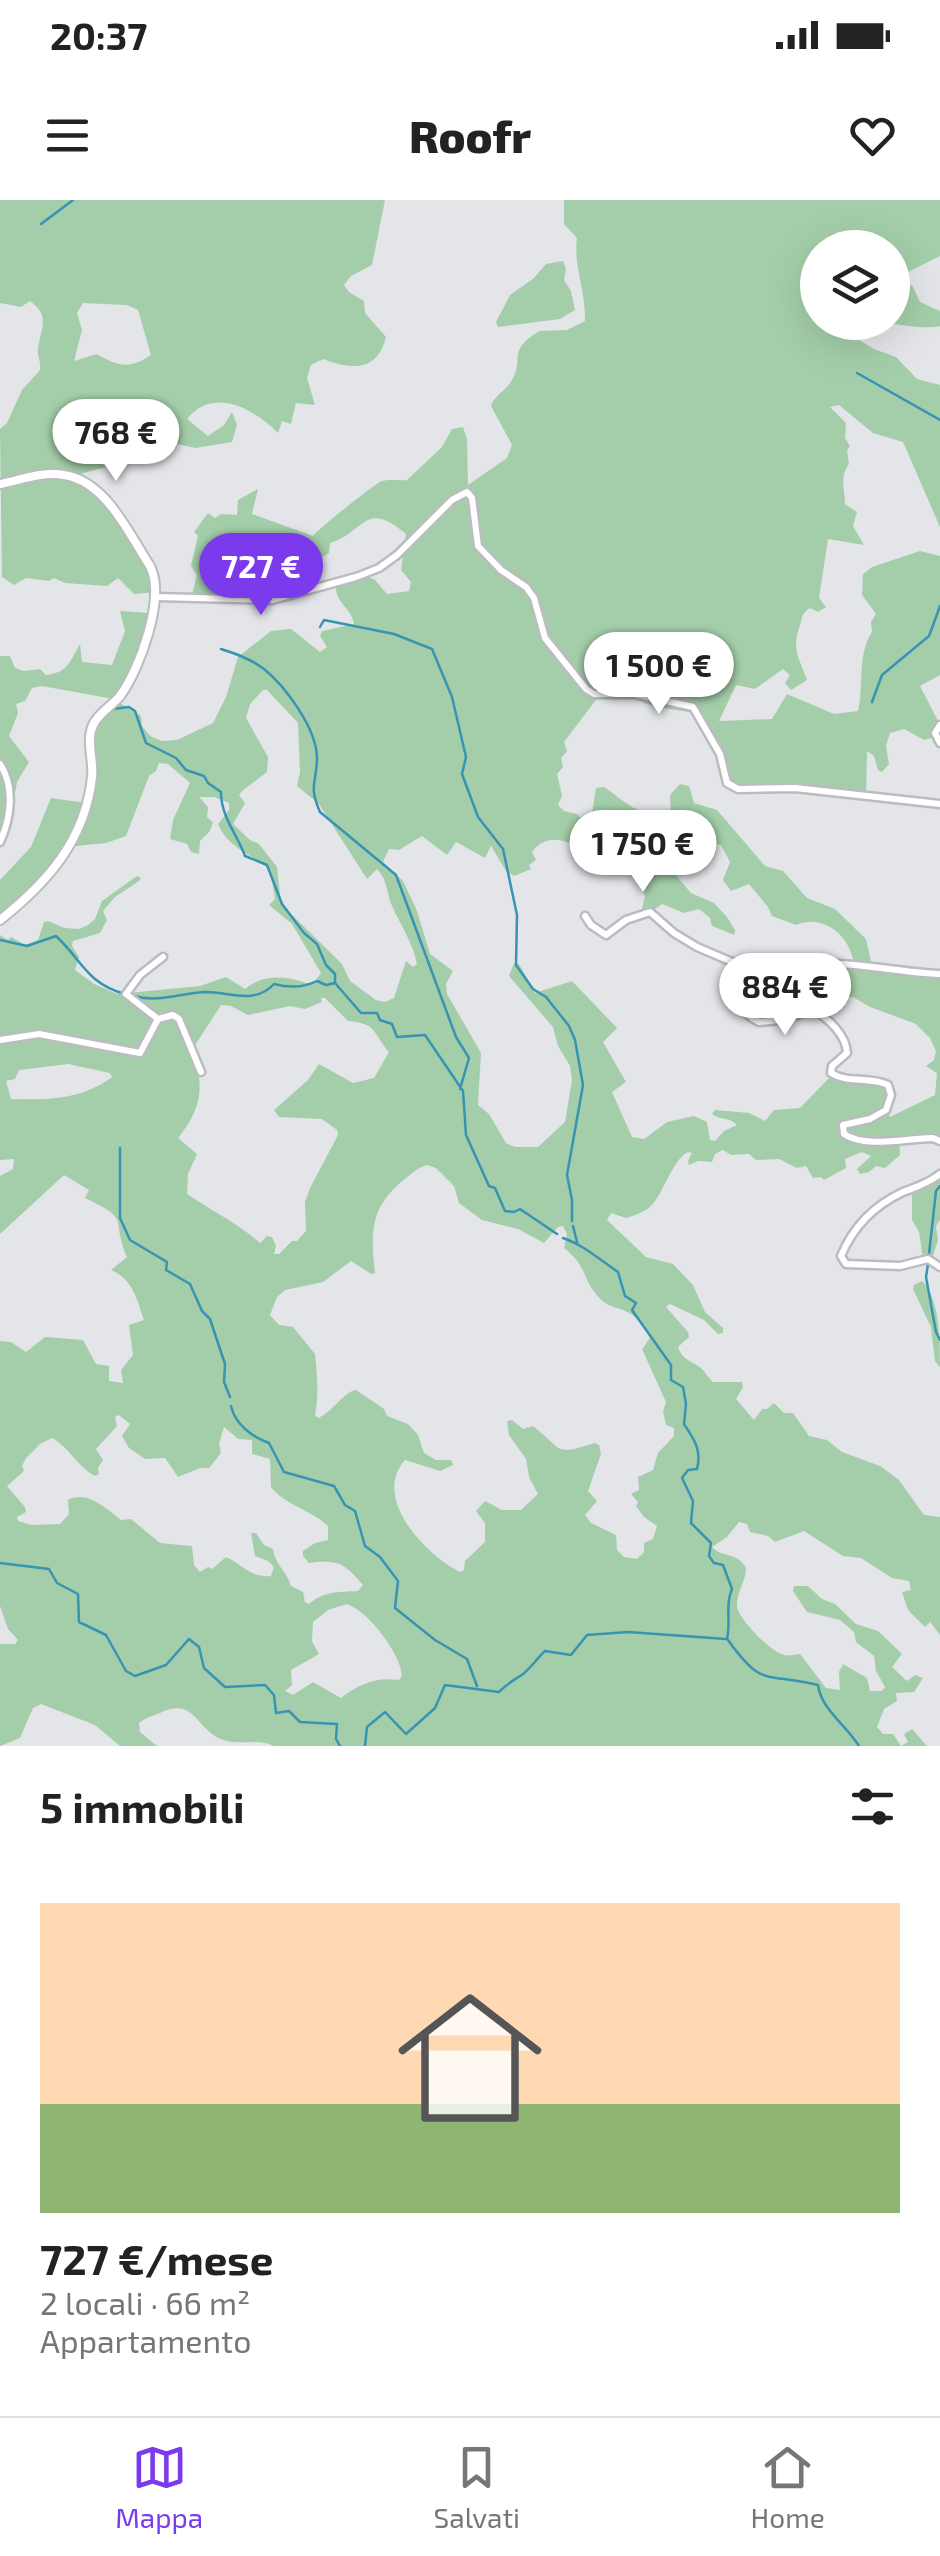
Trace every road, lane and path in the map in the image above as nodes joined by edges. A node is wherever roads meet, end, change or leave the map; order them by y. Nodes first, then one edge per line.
1 (0, 484) edge
2 (156, 597) junction
3 (940, 725) edge
4 (940, 743) edge
5 (0, 764) edge
6 (940, 804) edge
7 (0, 842) edge
8 (585, 916) dead end
9 (0, 920) edge
10 (163, 957) dead end
11 (940, 974) edge
12 (763, 976) junction
13 (158, 1020) junction
14 (0, 1040) edge
15 (202, 1072) dead end
16 (940, 1141) edge
17 (940, 1174) edge
18 (940, 1267) edge

1 - 2 street
2 - 6 street
2 - 9 street
3 - 4 street
5 - 7 street
8 - 12 street
10 - 13 street
11 - 12 street
12 - 16 street
13 - 14 street
13 - 15 street
17 - 18 street

